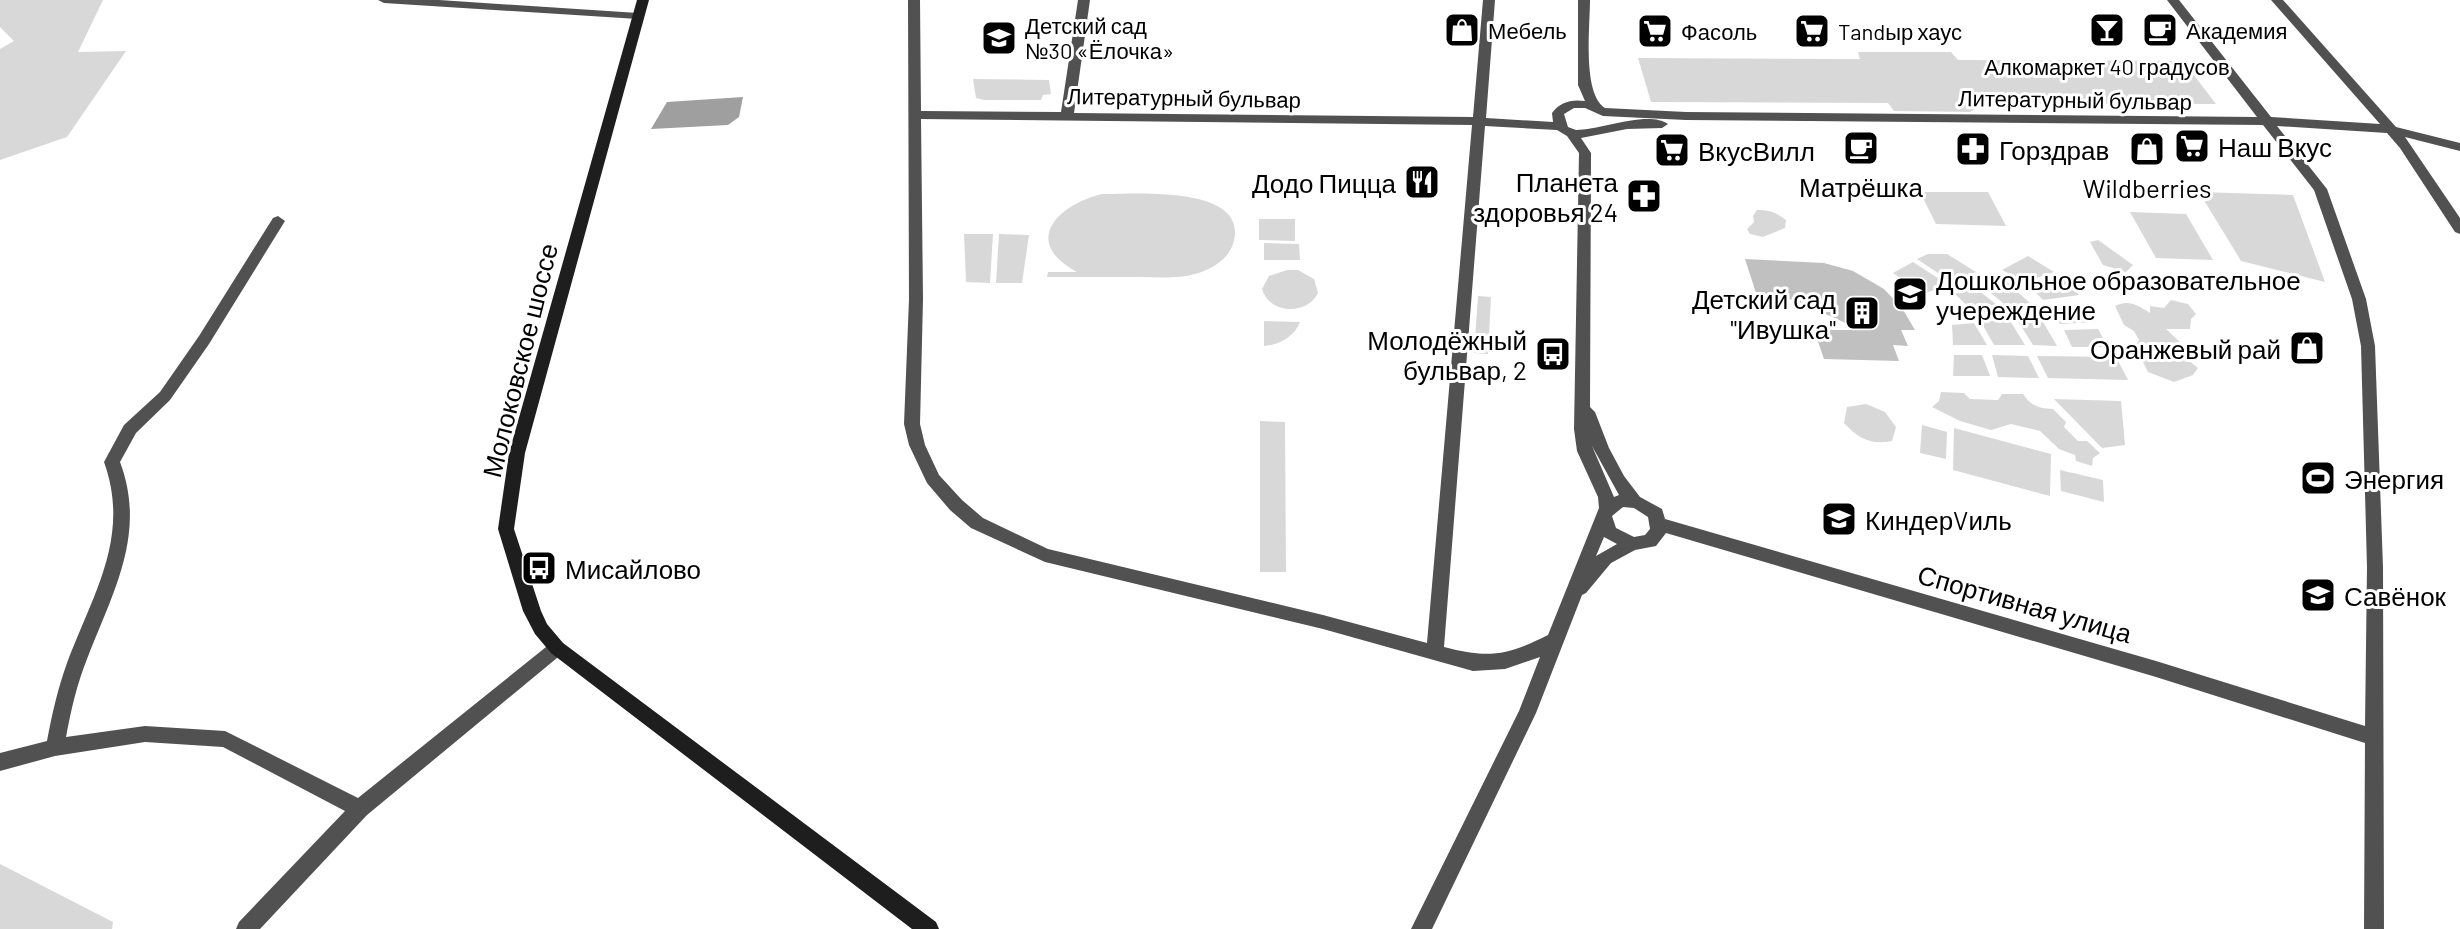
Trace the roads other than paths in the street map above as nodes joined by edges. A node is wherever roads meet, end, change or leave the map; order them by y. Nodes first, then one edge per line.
1 (384, 0) edge
2 (914, 0) edge
3 (1084, 0) edge
4 (1489, 0) edge
5 (1584, 0) edge
6 (2173, 0) edge
7 (2277, 0) edge
8 (640, 8) edge
9 (1584, 85) junction
10 (1572, 104) junction
11 (1599, 109) junction
12 (914, 115) junction
13 (1067, 116) junction
14 (1686, 116) junction
15 (1480, 119) junction
16 (2265, 121) junction
17 (1564, 124) junction
18 (2390, 129) junction
19 (1602, 131) junction
20 (2460, 147) edge
21 (1585, 153) junction
22 (278, 221) dead end
23 (2460, 229) edge
24 (1584, 403) junction
25 (1634, 501) junction
26 (1606, 512) junction
27 (1659, 524) junction
28 (1632, 544) junction
29 (1571, 598) junction
30 (1553, 641) junction
31 (557, 648) junction
32 (1435, 653) junction
33 (2374, 737) junction
34 (55, 747) junction
35 (0, 762) edge
36 (360, 809) junction
37 (246, 929) edge
38 (929, 929) edge
39 (1421, 929) edge
40 (2374, 929) edge

1 - 8 street
2 - 12 street
3 - 13 street
4 - 15 street
5 - 9 street
6 - 16 street
7 - 18 street
8 - 31 main road, Молоковское шоссе
9 - 10 street
9 - 11 street
10 - 11 street, Литературный бульвар
10 - 17 street
11 - 14 street, Литературный бульвар
11 - 19 street
12 - 13 street, Литературный бульвар
12 - 32 street
13 - 15 street, Литературный бульвар
14 - 16 street, Литературный бульвар
14 - 19 street, Литературный бульвар
15 - 17 street, Литературный бульвар
15 - 32 street
16 - 18 street, Литературный бульвар
16 - 33 street
17 - 19 street, Литературный бульвар
17 - 21 street
18 - 20 street, Литературный бульвар
18 - 23 street
19 - 21 street
21 - 24 street
22 - 34 street
24 - 25 street
24 - 26 street
25 - 26 street
25 - 27 street
26 - 28 street
26 - 29 street
27 - 28 street
27 - 33 street, Спортивная улица
28 - 29 street
29 - 30 street
30 - 32 street
30 - 39 street
31 - 36 street
31 - 38 main road, Молоковское шоссе
33 - 40 street
34 - 35 street
34 - 36 street
36 - 37 street

